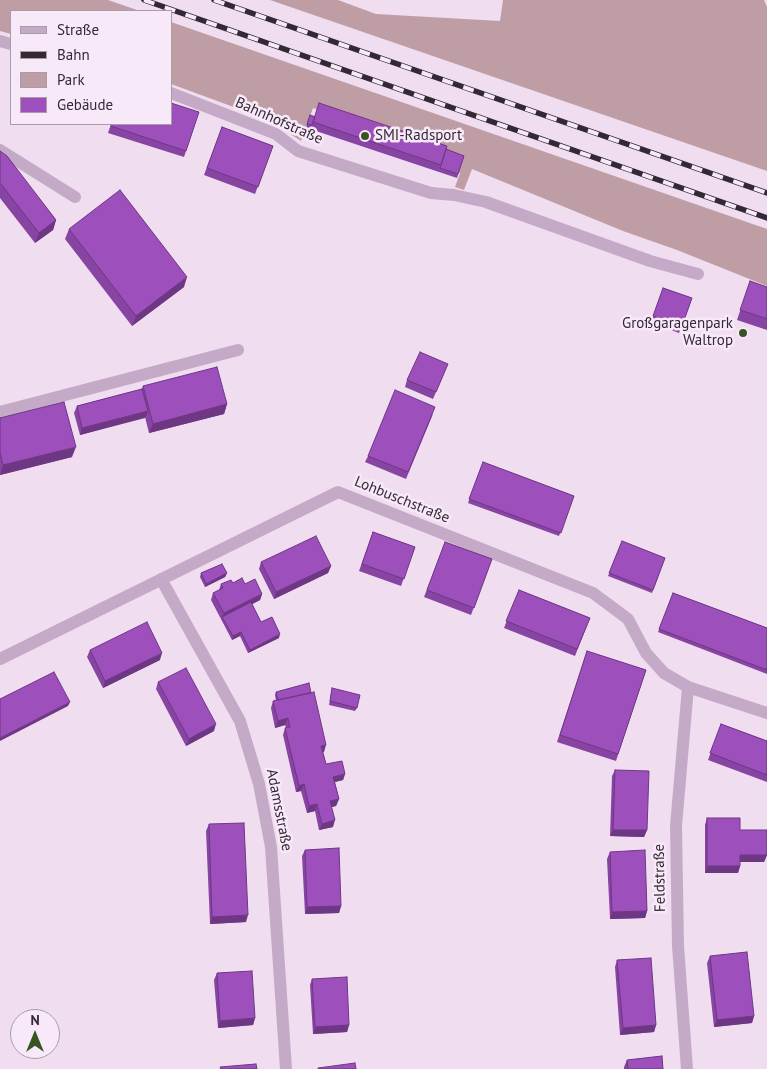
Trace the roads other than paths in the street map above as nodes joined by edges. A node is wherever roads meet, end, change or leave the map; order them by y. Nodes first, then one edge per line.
1 (172, 93) edge
2 (0, 150) edge
3 (75, 197) dead end
4 (698, 274) dead end
5 (238, 350) dead end
6 (0, 412) edge
7 (161, 579) junction
8 (0, 659) edge
9 (688, 687) junction
10 (767, 713) edge
11 (286, 1069) edge
12 (688, 1069) edge

1 - 4 street, Bahnhofstraße
2 - 3 street
5 - 6 street
7 - 8 street, Lohbuschstraße
7 - 9 street, Lohbuschstraße
7 - 11 street, Adamsstraße
9 - 10 street, Lohbuschstraße
9 - 12 street, Feldstraße

